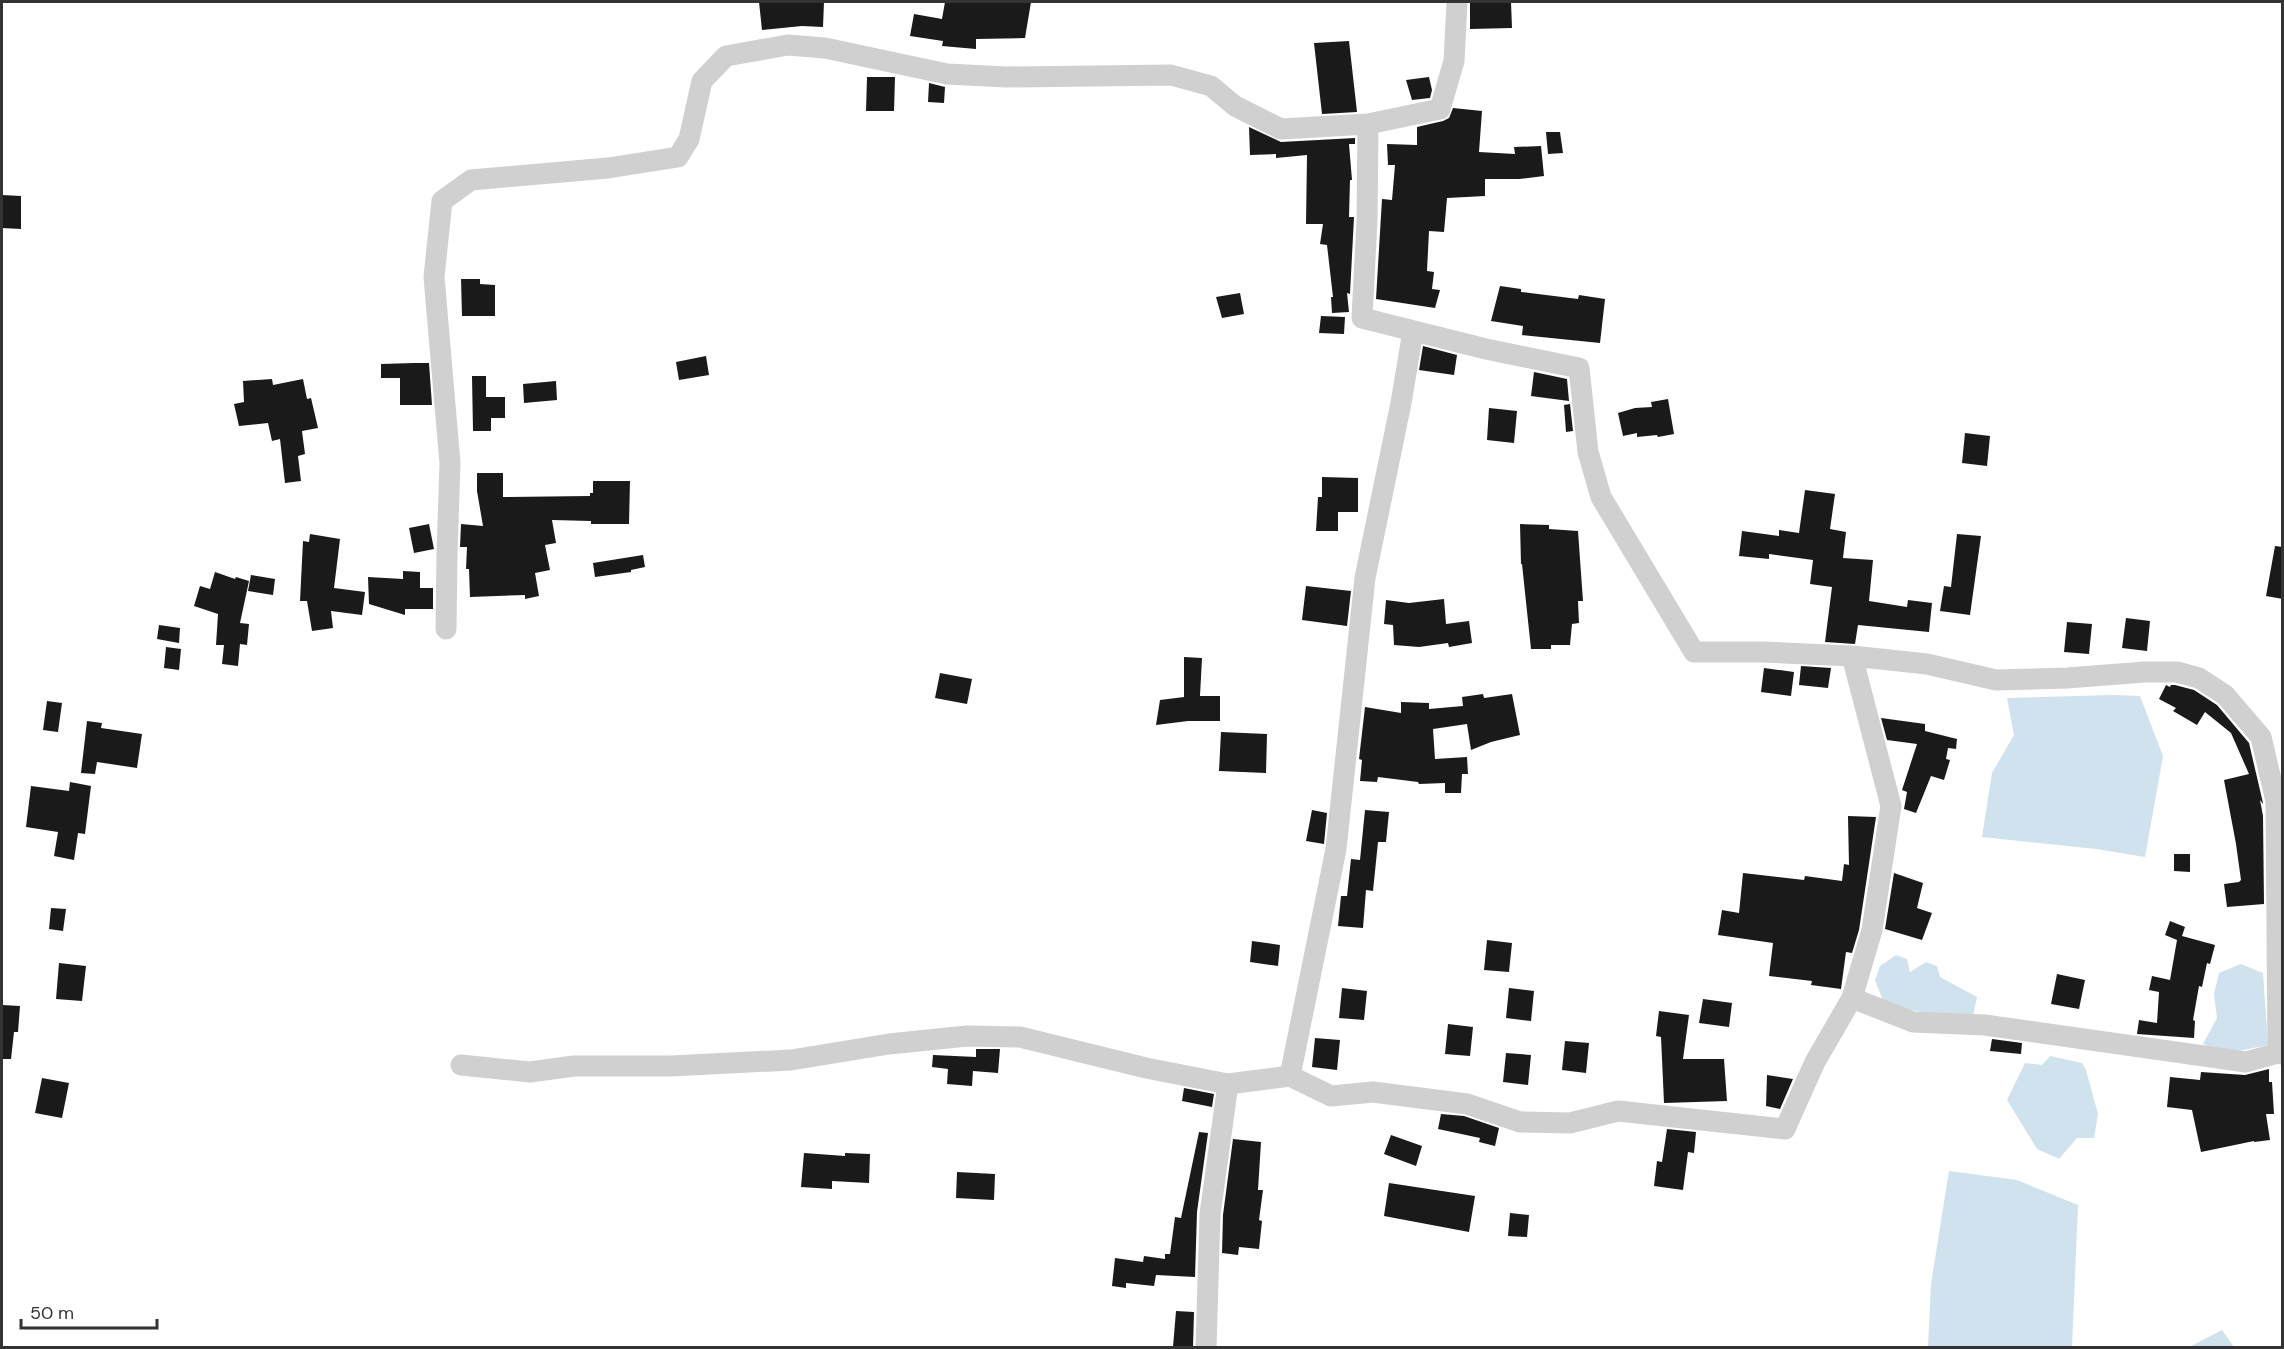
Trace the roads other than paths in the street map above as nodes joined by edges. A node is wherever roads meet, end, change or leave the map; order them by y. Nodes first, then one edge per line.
1 (1457, 2) edge
2 (1368, 124) junction
3 (1413, 331) junction
4 (446, 629) dead end
5 (1852, 656) junction
6 (1852, 998) junction
7 (2280, 1053) edge
8 (461, 1065) dead end
9 (1290, 1076) junction
10 (1228, 1084) junction
11 (1206, 1347) edge

1 - 2 street
2 - 3 street
2 - 4 street
3 - 5 street
3 - 9 street
5 - 6 street
5 - 7 street
6 - 7 street
6 - 9 street
8 - 10 street
9 - 10 street
10 - 11 street

